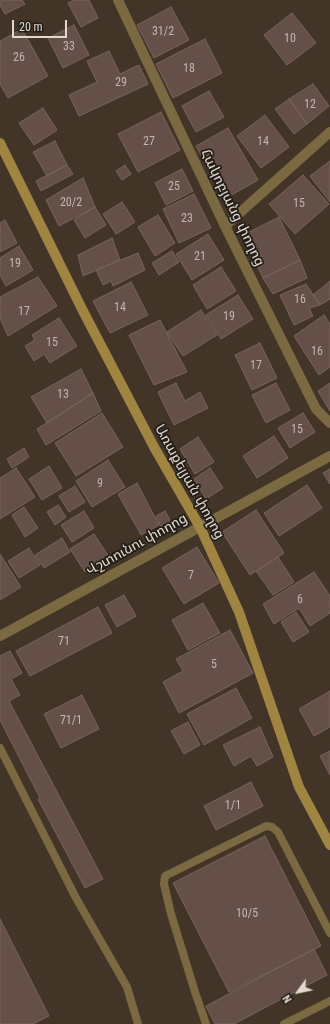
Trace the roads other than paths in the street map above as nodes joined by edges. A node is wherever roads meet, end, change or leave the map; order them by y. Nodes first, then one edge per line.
1 (118, 0) edge
2 (330, 132) edge
3 (0, 144) edge
4 (225, 226) junction
5 (330, 423) edge
6 (330, 456) edge
7 (200, 527) junction
8 (0, 636) edge
9 (0, 748) edge
10 (330, 845) edge
11 (330, 933) edge
12 (330, 1001) edge
13 (138, 1024) edge
14 (206, 1024) edge
15 (284, 1024) edge

1 - 4 street, Հակոբյանց փողոց
2 - 4 street
3 - 7 street, Առաքելյան փողոց
4 - 5 street, Հակոբյանց փողոց
6 - 7 street, Վշտունու փողոց
7 - 8 street, Վշտունու փողոց
7 - 10 street, Առաքելյան փողոց
9 - 13 lane
11 - 14 lane
12 - 15 lane

